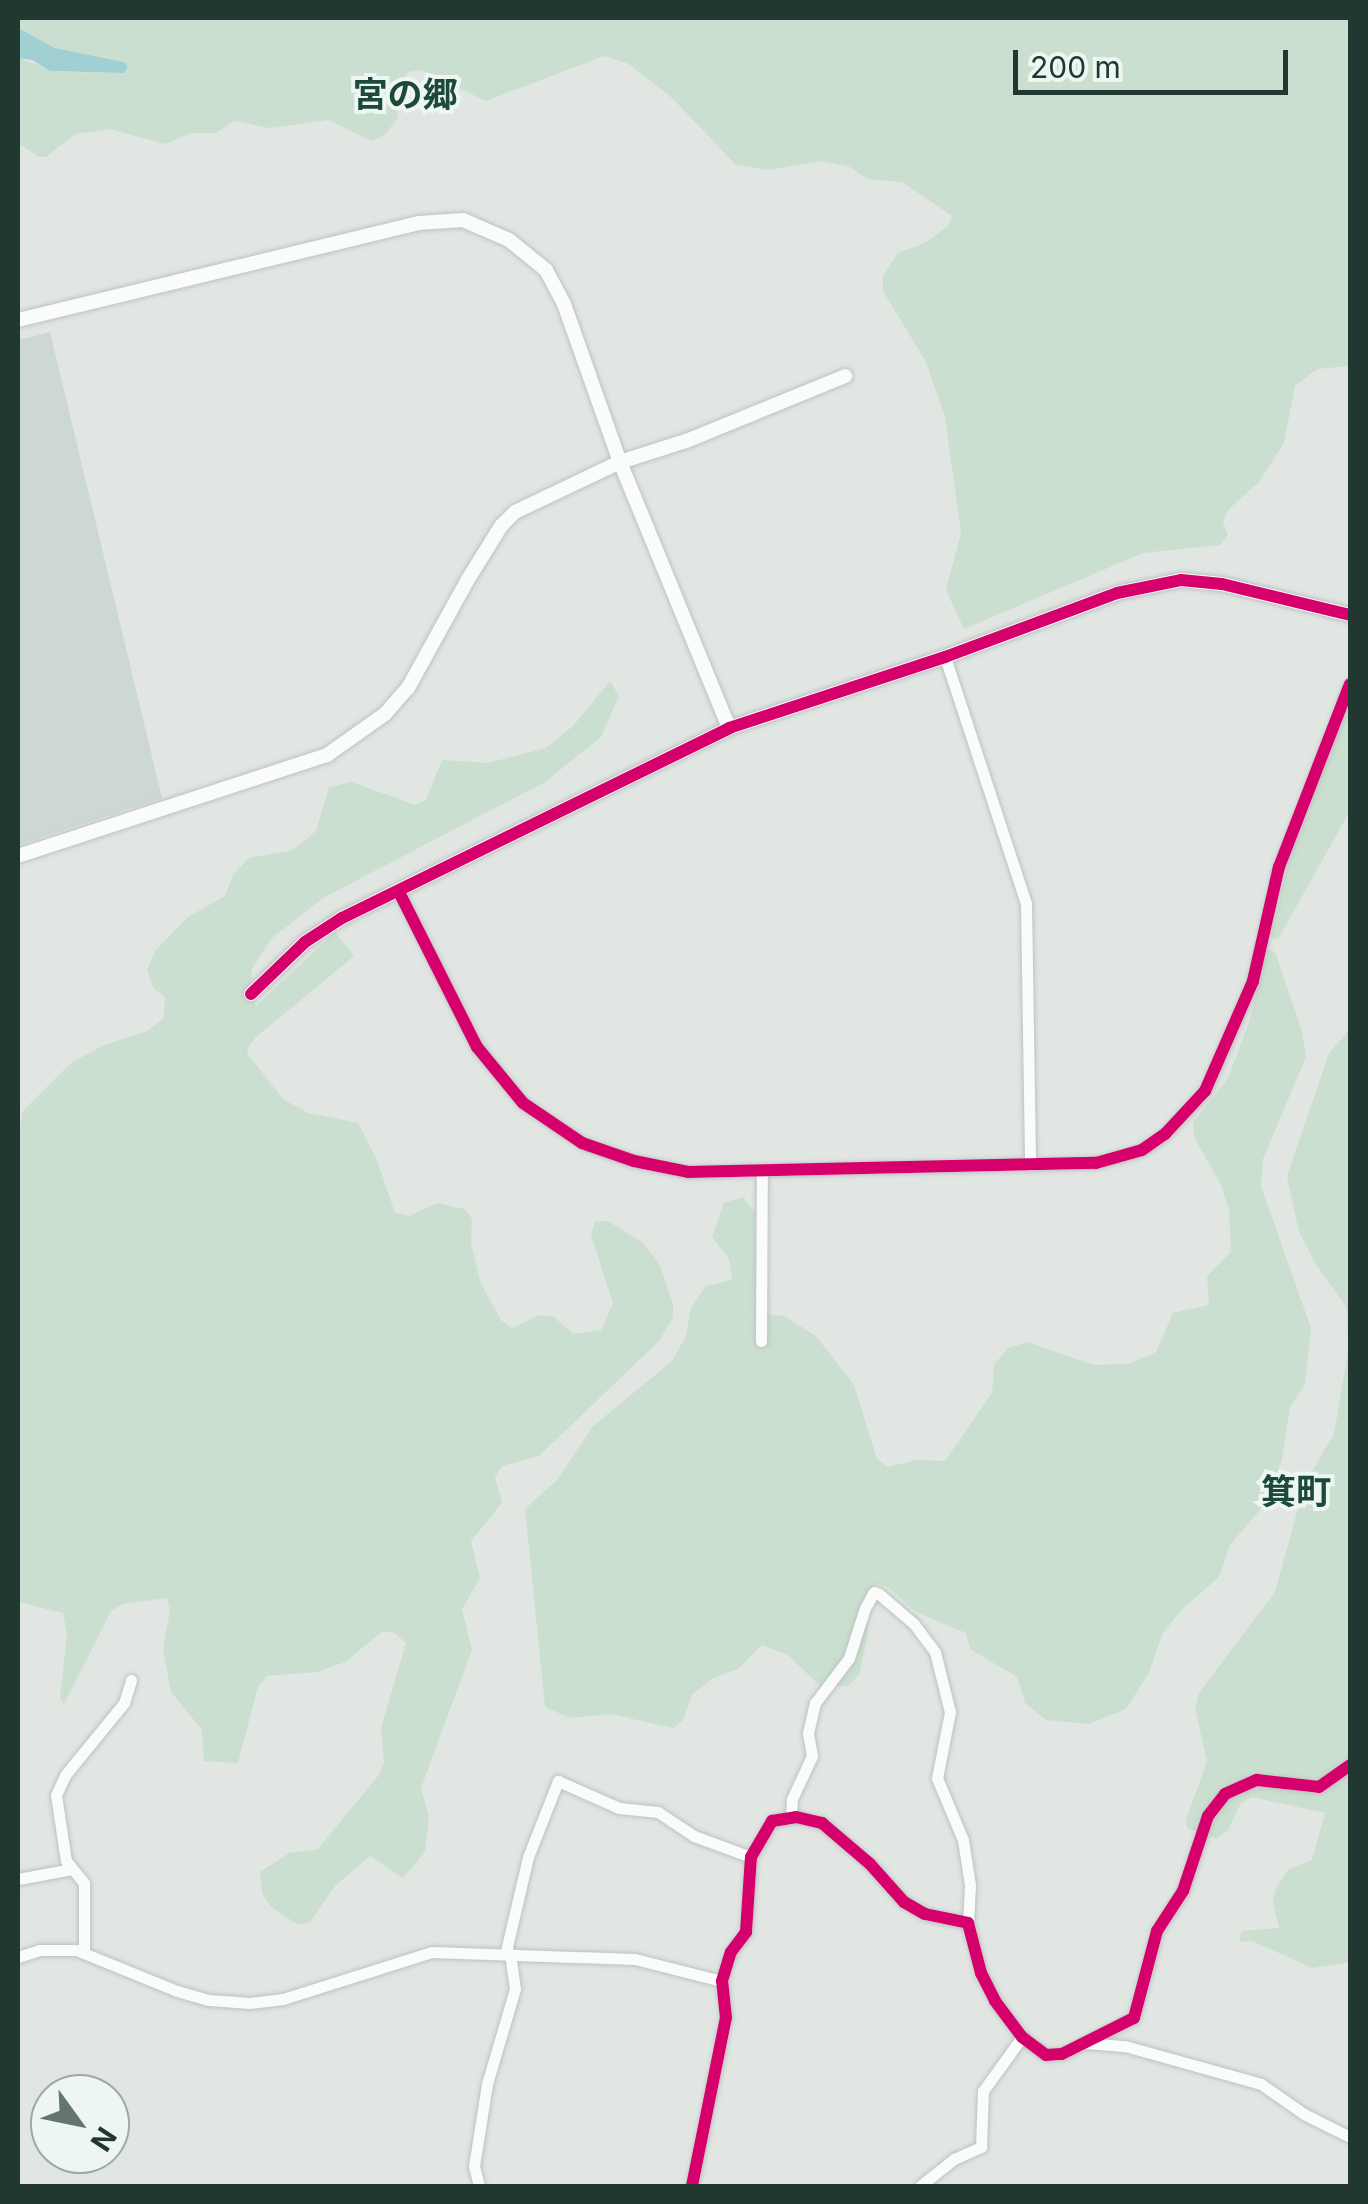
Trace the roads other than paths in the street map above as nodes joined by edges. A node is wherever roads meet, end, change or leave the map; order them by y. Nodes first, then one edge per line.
1 (18, 320) edge
2 (845, 376) dead end
3 (620, 462) junction
4 (1350, 614) edge
5 (945, 656) junction
6 (1350, 684) edge
7 (729, 728) junction
8 (18, 856) edge
9 (400, 894) junction
10 (251, 994) dead end
11 (1030, 1165) junction
12 (762, 1170) junction
13 (760, 1341) dead end
14 (131, 1680) dead end
15 (1350, 1765) edge
16 (792, 1817) junction
17 (751, 1857) junction
18 (72, 1868) junction
19 (18, 1879) edge
20 (968, 1923) junction
21 (84, 1952) junction
22 (508, 1952) junction
23 (18, 1958) edge
24 (722, 1981) junction
25 (1022, 2037) junction
26 (1088, 2043) junction
27 (1350, 2137) edge
28 (478, 2186) edge
29 (692, 2186) edge
30 (920, 2186) edge

1 - 3 street
2 - 3 street
3 - 7 street
3 - 8 street
4 - 5 street
5 - 7 street
5 - 11 street
6 - 11 street
7 - 9 street
9 - 10 street
9 - 12 street
11 - 12 street
12 - 13 street
14 - 18 street
15 - 26 street
16 - 17 street
16 - 20 street
16 - 20 street
17 - 22 street
17 - 24 street
18 - 19 street
18 - 21 street
20 - 25 street
21 - 22 street
21 - 23 street
22 - 24 street
22 - 28 street
24 - 29 street
25 - 26 street
25 - 30 street
26 - 27 street

